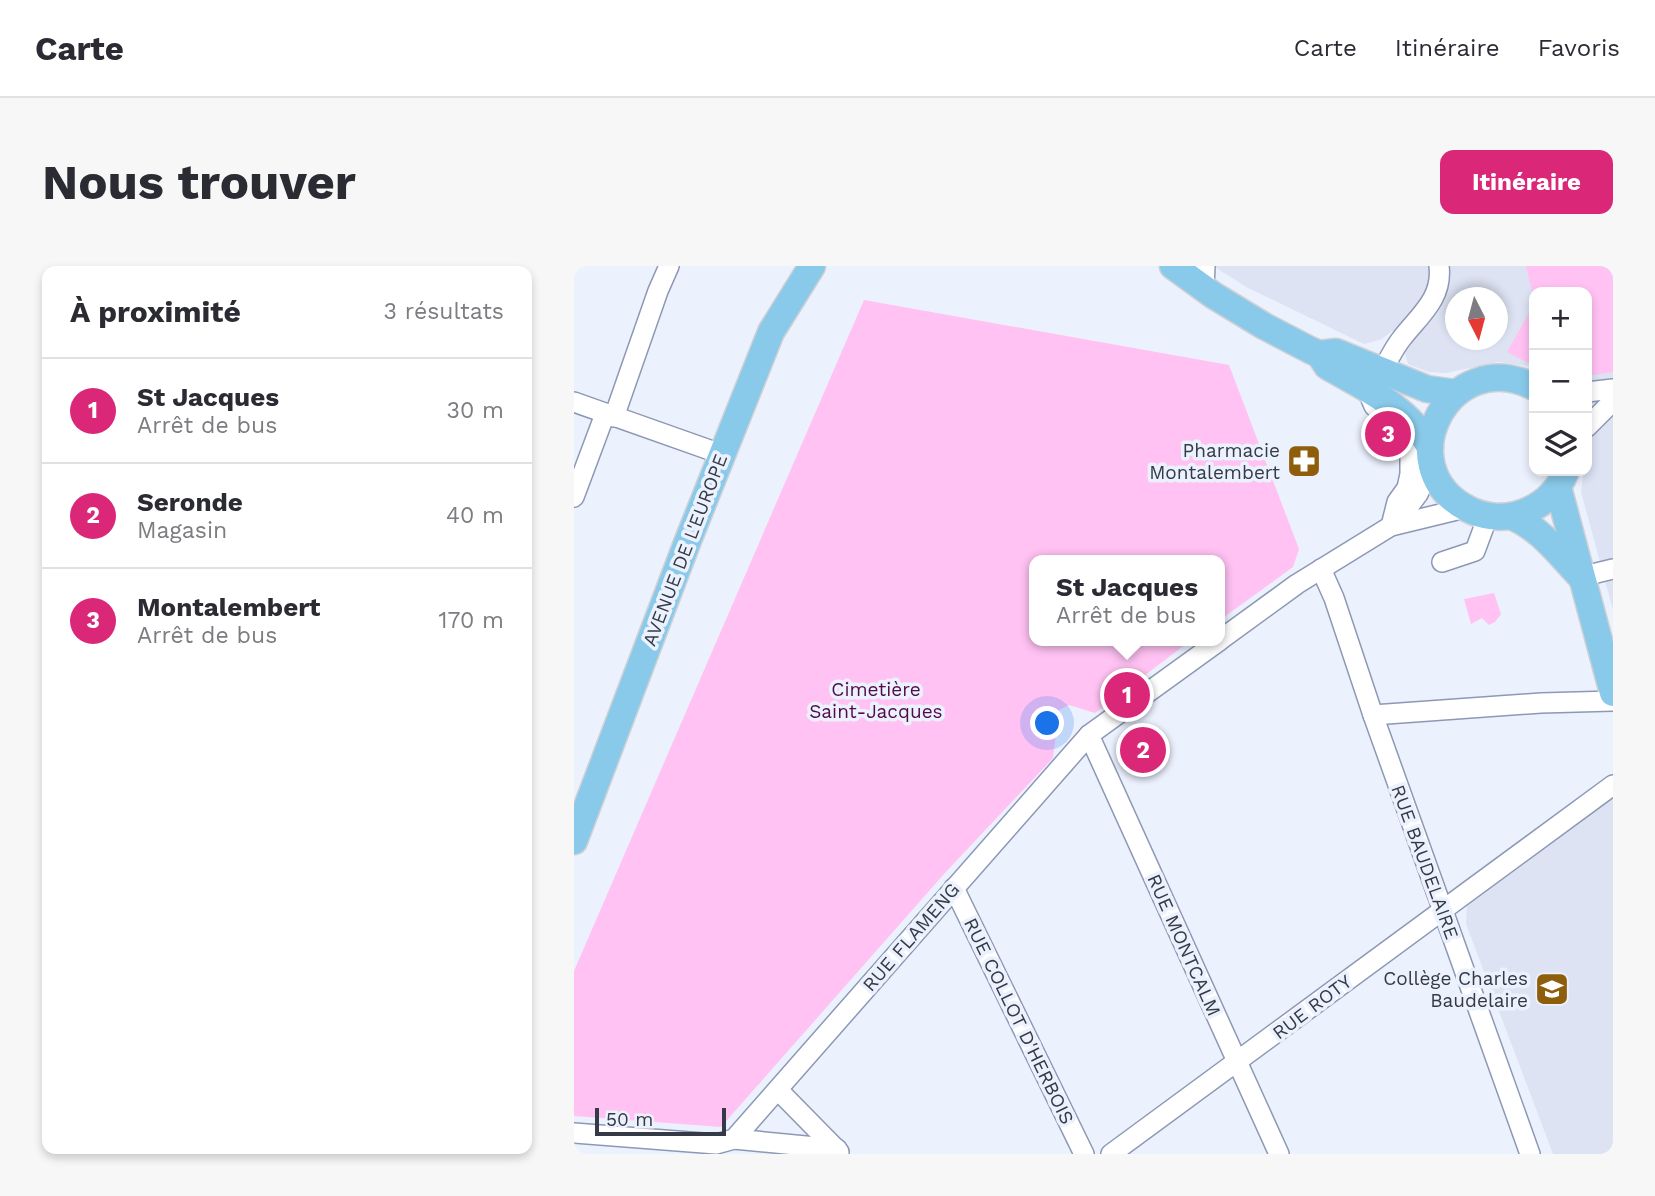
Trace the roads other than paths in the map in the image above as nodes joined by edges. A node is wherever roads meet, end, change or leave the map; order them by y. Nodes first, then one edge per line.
1 (669, 266) edge
2 (812, 266) edge
3 (1173, 266) edge
4 (1439, 266) edge
5 (1205, 278) edge
6 (1374, 380) junction
7 (1529, 385) edge
8 (1613, 389) edge
9 (1592, 391) edge
10 (1456, 393) junction
11 (1613, 401) edge
12 (574, 402) edge
13 (609, 416) junction
14 (1592, 422) edge
15 (721, 454) junction
16 (1431, 455) junction
17 (1562, 479) edge
18 (574, 497) edge
19 (1488, 513) junction
20 (1391, 526) junction
21 (1442, 562) dead end
22 (1321, 569) junction
23 (1613, 569) edge
24 (1580, 577) junction
25 (1225, 636) edge
26 (1211, 646) edge
27 (1613, 693) edge
28 (1613, 701) edge
29 (1373, 715) junction
30 (1090, 735) junction
31 (1613, 785) edge
32 (574, 841) edge
33 (954, 888) junction
34 (1441, 909) junction
35 (1237, 1062) junction
36 (778, 1090) junction
37 (574, 1133) edge
38 (734, 1139) junction
39 (839, 1151) edge
40 (1084, 1154) edge
41 (1111, 1154) edge
42 (1279, 1154) edge
43 (1530, 1154) edge

1 - 13 street
2 - 15 main road, AVENUE DE L'EUROPE
3 - 5 main road
4 - 6 street
5 - 6 main road
6 - 10 main road
6 - 16 main road
6 - 20 street
7 - 10 main road
8 - 9 street
10 - 16 main road
11 - 14 street
12 - 13 street
13 - 15 street
13 - 18 street
15 - 32 main road, AVENUE DE L'EUROPE
16 - 19 main road
16 - 20 street, RUE FLAMENG
17 - 19 main road
17 - 24 main road
19 - 20 street, RUE FLAMENG
19 - 21 street
19 - 24 main road
20 - 22 street, RUE FLAMENG
22 - 25 street, RUE FLAMENG
22 - 29 street, RUE BAUDELAIRE
23 - 24 street
24 - 27 main road
26 - 30 street, RUE FLAMENG
28 - 29 street
29 - 34 street, RUE BAUDELAIRE
30 - 33 street, RUE FLAMENG
30 - 35 street, RUE MONTCALM
31 - 34 street, RUE ROTY
33 - 36 street, RUE FLAMENG
33 - 40 street, RUE COLLOT D'HERBOIS
34 - 35 street, RUE ROTY
34 - 43 street, RUE BAUDELAIRE
35 - 41 street, RUE ROTY
35 - 42 street, RUE MONTCALM
36 - 38 street, RUE FLAMENG
36 - 39 street
37 - 38 street
38 - 39 street

